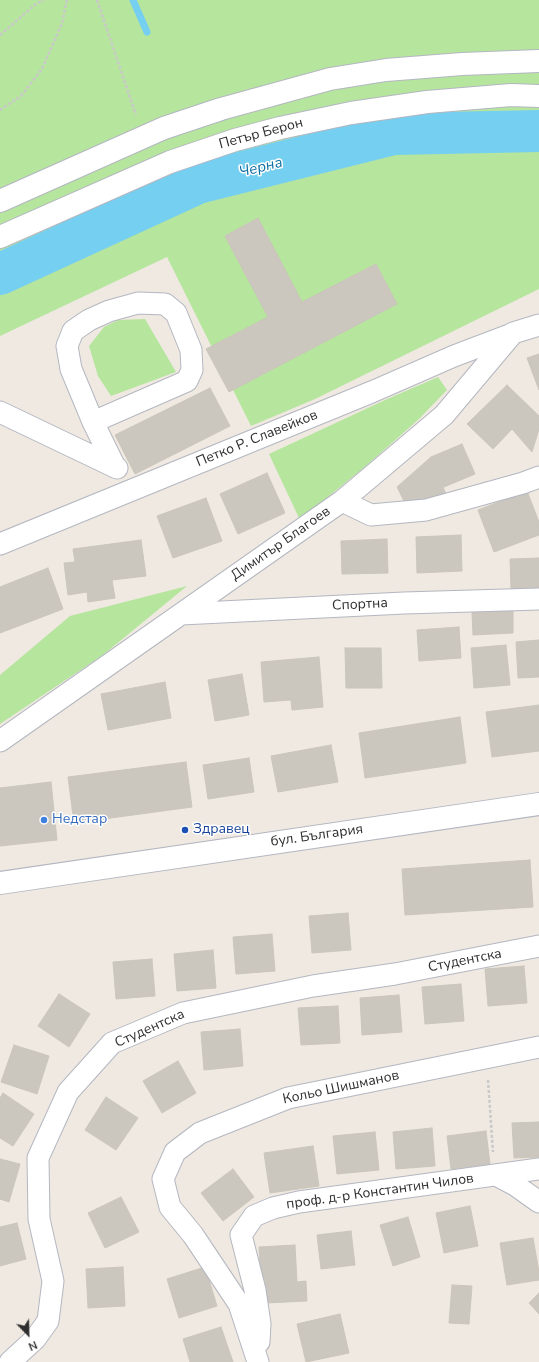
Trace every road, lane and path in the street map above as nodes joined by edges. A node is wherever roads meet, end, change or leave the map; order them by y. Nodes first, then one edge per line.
1 (44, 0) edge
2 (67, 0) edge
3 (97, 0) edge
4 (0, 35) edge
5 (539, 61) edge
6 (539, 96) edge
7 (0, 110) edge
8 (143, 137) junction
9 (0, 201) edge
10 (0, 238) edge
11 (539, 325) edge
12 (513, 333) junction
13 (0, 412) edge
14 (93, 422) junction
15 (114, 465) junction
16 (539, 477) edge
17 (135, 488) junction
18 (342, 501) junction
19 (0, 544) edge
20 (539, 598) edge
21 (181, 614) junction
22 (0, 741) edge
23 (539, 804) edge
24 (0, 883) edge
25 (539, 946) edge
26 (539, 1047) edge
27 (487, 1075) dead end
28 (539, 1169) edge
29 (496, 1175) junction
30 (539, 1202) edge
31 (10, 1362) edge
32 (259, 1362) edge

1 - 4 path
2 - 7 path
3 - 8 path
5 - 8 main road
6 - 10 main road, Петър Берон
8 - 9 main road
11 - 12 street
12 - 17 street, Петко Р. Славейков
12 - 18 street, Димитър Благоев
13 - 15 street
14 - 14 street
14 - 15 street
15 - 17 street
16 - 18 street
17 - 19 street, Петко Р. Славейков
18 - 21 street, Димитър Благоев
20 - 21 street, Спортна
21 - 22 street, Димитър Благоев
23 - 24 main road, бул. България
25 - 31 street, Студентска
26 - 32 street, Кольо Шишманов
27 - 29 path
28 - 29 street, проф. д-р Константин Чилов
29 - 30 street
29 - 32 street, проф. д-р Константин Чилов

